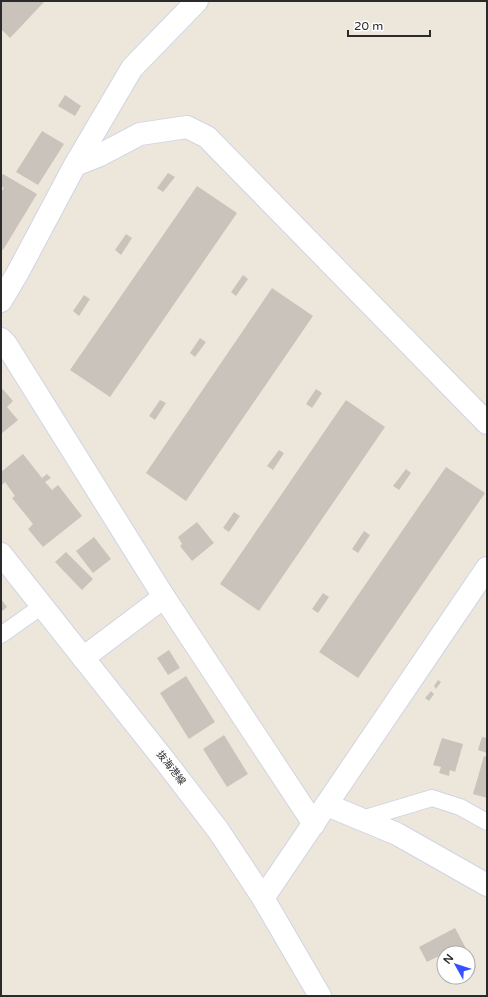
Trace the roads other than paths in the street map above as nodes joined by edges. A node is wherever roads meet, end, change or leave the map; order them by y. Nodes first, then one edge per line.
1 (197, 1) edge
2 (75, 165) junction
3 (1, 301) edge
4 (1, 339) edge
5 (487, 423) edge
6 (1, 554) edge
7 (487, 568) edge
8 (164, 597) junction
9 (42, 606) junction
10 (1, 635) edge
11 (83, 658) junction
12 (327, 805) junction
13 (362, 820) junction
14 (487, 822) edge
15 (314, 824) junction
16 (487, 885) edge
17 (263, 898) junction
18 (320, 996) edge

1 - 2 street
2 - 3 street
2 - 5 street
4 - 8 street
6 - 9 street, 抜海港線
7 - 12 street
8 - 11 street
8 - 15 street
9 - 10 lane
9 - 11 street, 抜海港線
11 - 17 street, 抜海港線
12 - 13 street
12 - 15 street
13 - 14 lane
13 - 16 street
15 - 17 street
17 - 18 street, 抜海港線

